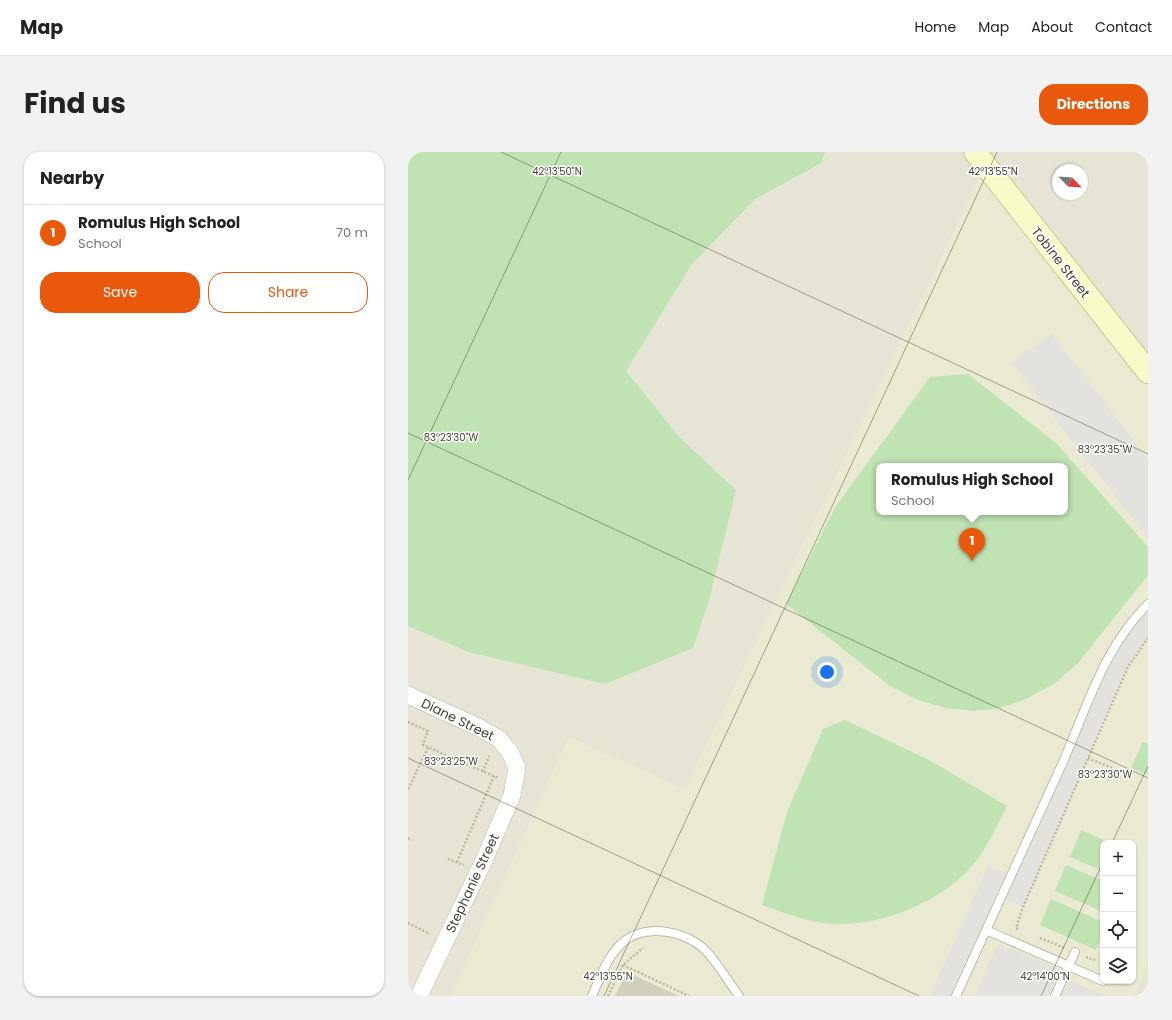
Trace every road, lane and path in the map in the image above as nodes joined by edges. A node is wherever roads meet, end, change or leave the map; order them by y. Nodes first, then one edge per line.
1 (975, 152) edge
2 (1148, 372) edge
3 (1148, 604) edge
4 (1148, 638) edge
5 (408, 695) edge
6 (408, 722) edge
7 (428, 748) junction
8 (489, 756) dead end
9 (1088, 758) junction
10 (517, 768) joint
11 (1112, 768) dead end
12 (483, 772) junction
13 (494, 776) junction
14 (501, 779) dead end
15 (408, 789) edge
16 (408, 838) edge
17 (412, 840) dead end
18 (448, 859) dead end
19 (457, 862) junction
20 (470, 867) dead end
21 (408, 923) edge
22 (986, 930) junction
23 (1023, 931) dead end
24 (1037, 937) dead end
25 (445, 941) junction
26 (643, 948) dead end
27 (1075, 952) junction
28 (1095, 960) dead end
29 (623, 965) junction
30 (1069, 966) junction
31 (1100, 979) edge
32 (419, 996) edge
33 (592, 996) edge
34 (608, 996) edge
35 (689, 996) edge
36 (738, 996) edge
37 (956, 996) edge
38 (1056, 996) edge

1 - 2 street, Tobine Street
3 - 22 lane
4 - 9 path
5 - 10 street, Diane Street
6 - 7 path
7 - 12 path
7 - 15 path
8 - 12 path
9 - 11 path
9 - 23 path
10 - 25 street, Stephanie Street
12 - 13 path
13 - 14 path
13 - 19 path
16 - 17 path
18 - 19 path
19 - 20 path
21 - 25 path
22 - 30 lane
22 - 37 lane
24 - 27 path
25 - 32 street, Stephanie Street
26 - 29 path
27 - 28 path
27 - 30 lane
29 - 34 path
29 - 35 path
30 - 31 lane
30 - 38 lane
33 - 36 lane

